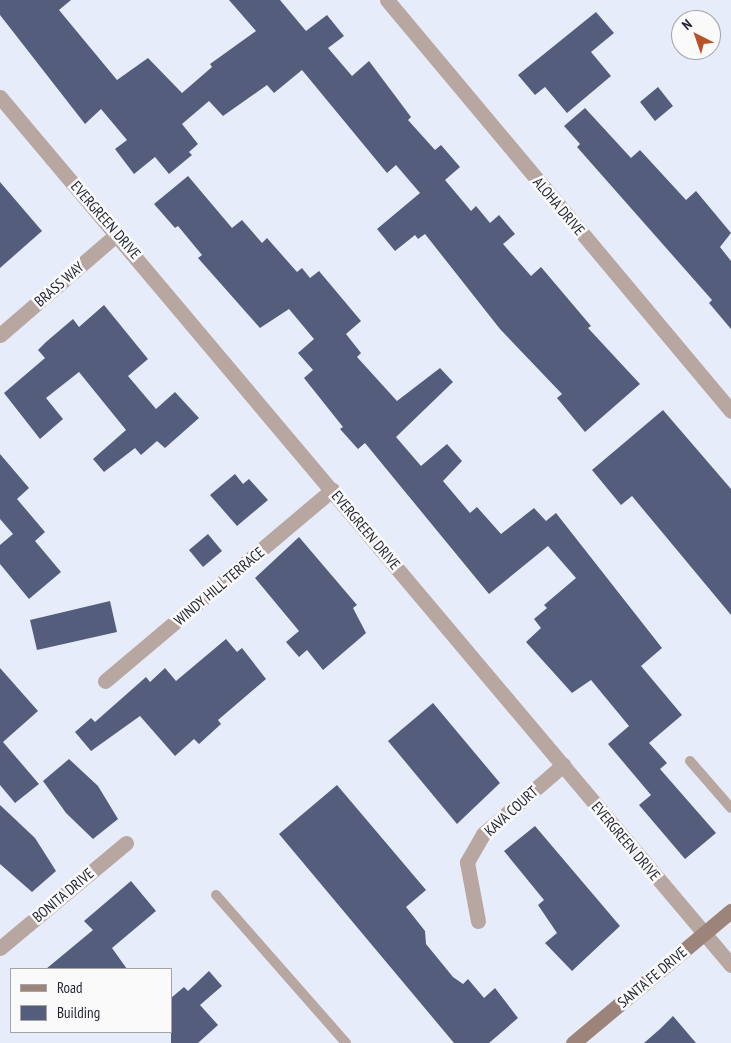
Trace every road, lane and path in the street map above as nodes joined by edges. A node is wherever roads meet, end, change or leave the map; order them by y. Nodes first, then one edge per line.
1 (387, 0) edge
2 (0, 97) edge
3 (118, 233) junction
4 (0, 335) edge
5 (731, 412) edge
6 (332, 490) junction
7 (105, 682) dead end
8 (690, 761) dead end
9 (563, 765) junction
10 (731, 808) edge
11 (126, 843) dead end
12 (216, 895) dead end
13 (731, 911) edge
14 (478, 921) dead end
15 (704, 934) junction
16 (0, 948) edge
17 (731, 964) edge
18 (346, 1043) edge
19 (573, 1043) edge

1 - 5 street, ALOHA DRIVE
2 - 3 street, EVERGREEN DRIVE
3 - 4 street, BRASS WAY
3 - 6 street, EVERGREEN DRIVE
6 - 7 street, WINDY HILL TERRACE
6 - 9 street, EVERGREEN DRIVE
8 - 10 lane
9 - 14 street, KAVA COURT
9 - 15 street, EVERGREEN DRIVE
11 - 16 street, BONITA DRIVE
12 - 18 lane
13 - 15 main road, SANTA FE DRIVE
15 - 17 street, EVERGREEN DRIVE
15 - 19 main road, SANTA FE DRIVE

